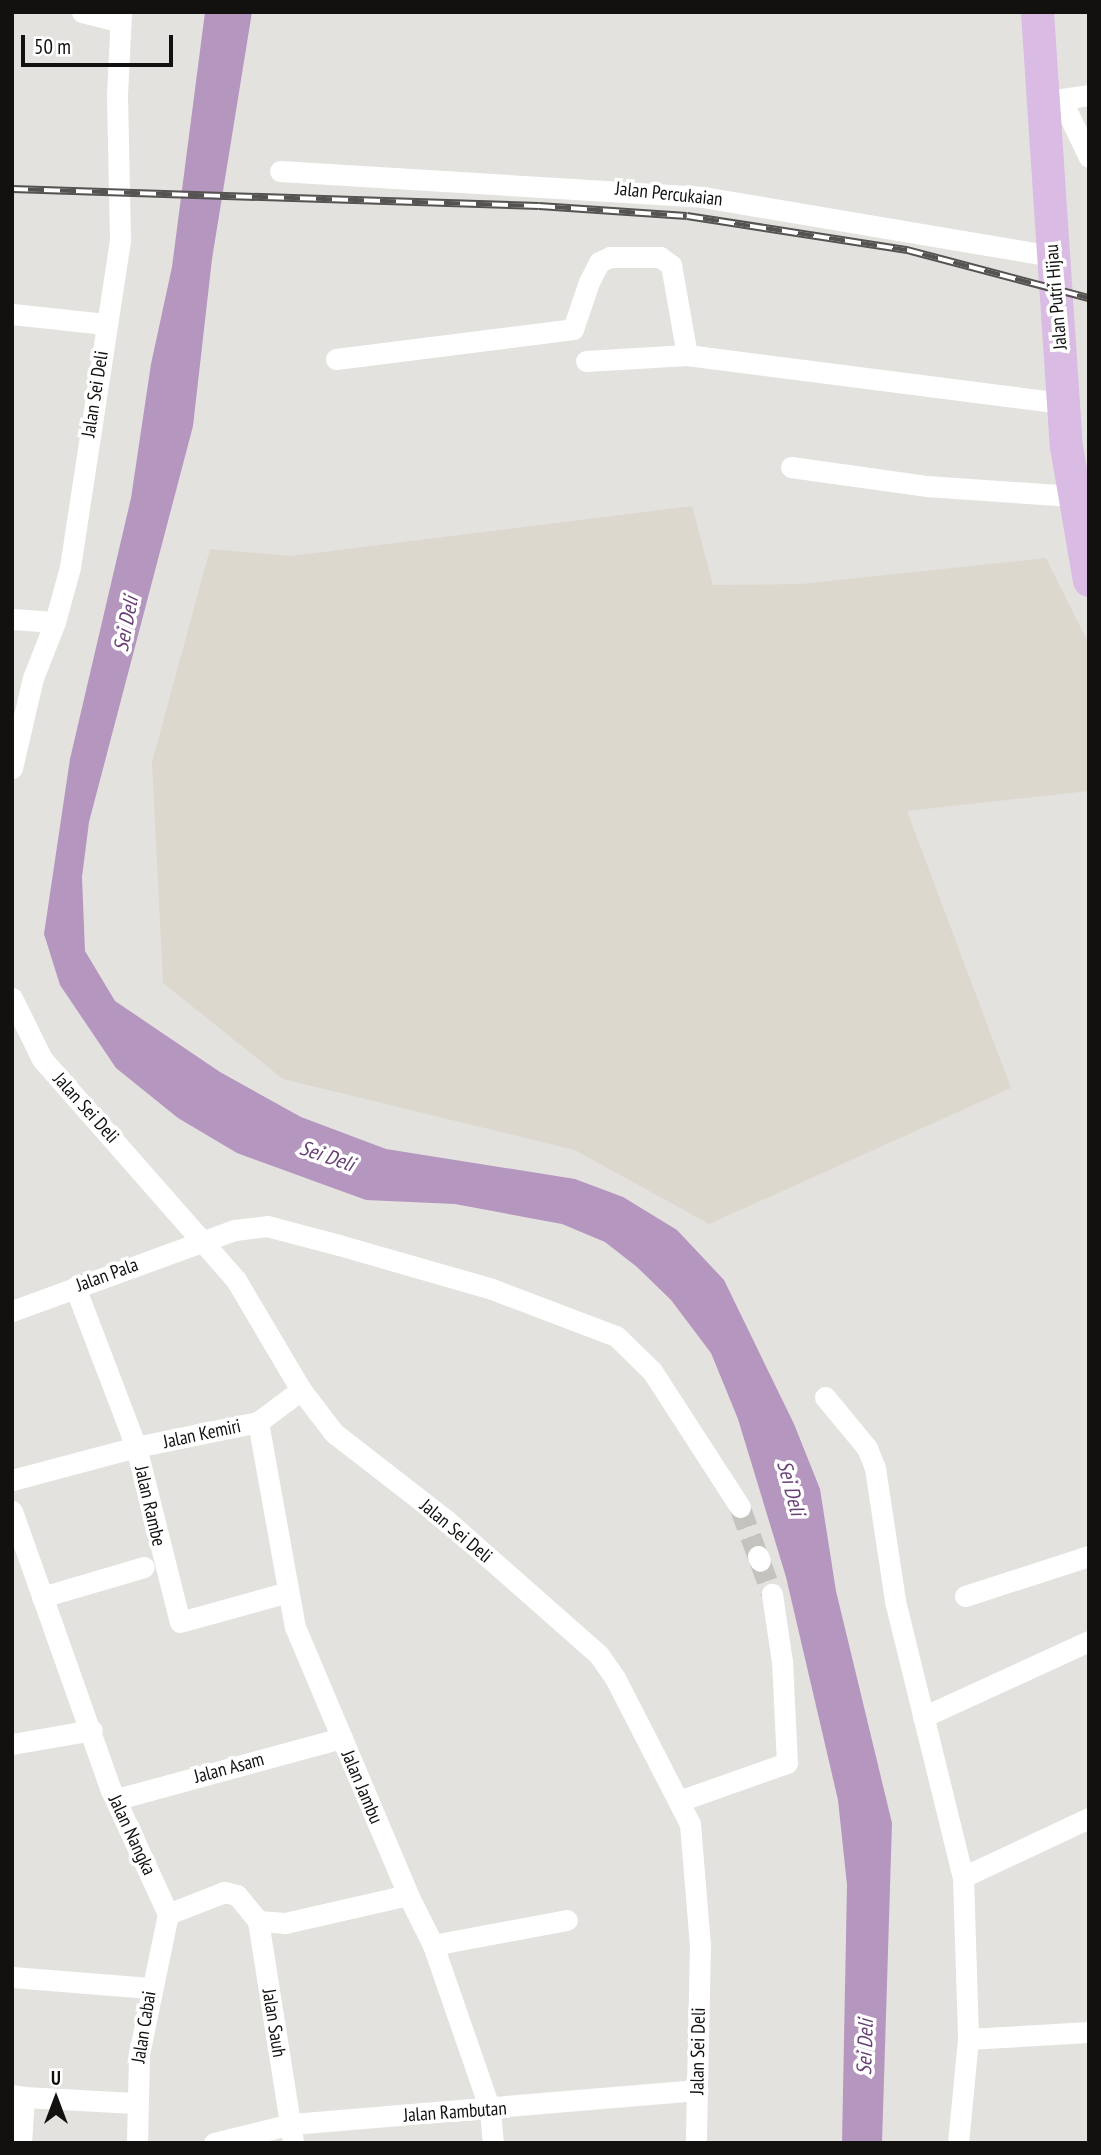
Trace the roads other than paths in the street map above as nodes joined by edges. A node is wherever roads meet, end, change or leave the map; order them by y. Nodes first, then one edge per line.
1 (82, 12) edge
2 (1037, 12) edge
3 (120, 17) edge
4 (1089, 95) edge
5 (1052, 101) junction
6 (1089, 157) edge
7 (280, 171) dead end
8 (1053, 256) junction
9 (12, 314) edge
10 (105, 324) junction
11 (687, 355) junction
12 (335, 359) dead end
13 (586, 361) dead end
14 (1075, 362) edge
15 (1076, 409) edge
16 (791, 467) dead end
17 (1073, 496) junction
18 (1089, 580) edge
19 (12, 619) edge
20 (55, 622) junction
21 (12, 768) edge
22 (12, 998) edge
23 (203, 1242) junction
24 (75, 1287) junction
25 (12, 1311) edge
26 (301, 1390) junction
27 (825, 1397) dead end
28 (258, 1422) junction
29 (136, 1447) junction
30 (12, 1480) edge
31 (740, 1507) tunnel mouth
32 (12, 1511) edge
33 (1089, 1556) edge
34 (144, 1567) dead end
35 (288, 1592) junction
36 (772, 1594) tunnel mouth
37 (965, 1596) dead end
38 (41, 1597) junction
39 (1089, 1641) edge
40 (923, 1717) junction
41 (92, 1730) junction
42 (342, 1738) junction
43 (12, 1744) edge
44 (117, 1799) junction
45 (680, 1801) junction
46 (1089, 1818) edge
47 (963, 1877) junction
48 (408, 1895) junction
49 (168, 1914) junction
50 (567, 1920) dead end
51 (258, 1921) junction
52 (433, 1945) junction
53 (12, 1977) edge
54 (150, 1988) junction
55 (1089, 2032) edge
56 (968, 2039) junction
57 (698, 2091) junction
58 (18, 2096) edge
59 (135, 2103) junction
60 (490, 2110) junction
61 (293, 2134) edge
62 (21, 2143) edge
63 (137, 2143) edge
64 (214, 2143) edge
65 (493, 2143) edge
66 (696, 2143) edge
67 (958, 2143) edge

1 - 3 street
2 - 5 main road, Jalan Putri Hijau
3 - 10 street, Jalan Sei Deli
4 - 5 street
5 - 6 street
5 - 8 main road, Jalan Putri Hijau
7 - 8 street, Jalan Percukaian
8 - 14 main road, Jalan Putri Hijau
9 - 10 street
10 - 20 street, Jalan Sei Deli
11 - 12 street
11 - 13 street
11 - 15 street
14 - 15 main road, Jalan Putri Hijau
15 - 17 main road
16 - 17 street
17 - 18 main road
19 - 20 street
20 - 21 street, Jalan Sei Deli
22 - 23 street, Jalan Sei Deli
23 - 24 street, Jalan Pala
23 - 26 street, Jalan Sei Deli
23 - 31 street, Jalan Pala
24 - 25 street, Jalan Pala
24 - 29 street, Jalan Rambe
26 - 28 street, Jalan Kemiri
26 - 45 street, Jalan Sei Deli
27 - 40 street
28 - 29 street, Jalan Kemiri
28 - 35 street, Jalan Jambu
29 - 30 street, Jalan Kemiri
29 - 35 street, Jalan Rambe
32 - 38 street, Jalan Nangka
33 - 37 street
34 - 38 street
35 - 42 street, Jalan Jambu
36 - 45 street
38 - 41 street, Jalan Nangka
39 - 40 street
40 - 47 street
41 - 43 street
41 - 44 street, Jalan Nangka
42 - 44 street, Jalan Asam
42 - 48 street, Jalan Jambu
44 - 49 street, Jalan Nangka
45 - 57 street, Jalan Sei Deli
46 - 47 street
47 - 56 street
48 - 51 street
48 - 52 street, Jalan Jambu
49 - 51 street
49 - 54 street, Jalan Cabai
50 - 52 street
51 - 61 street, Jalan Sauh
52 - 60 street, Jalan Jambu
53 - 54 street
54 - 59 street, Jalan Cabai
55 - 56 street
56 - 67 street
57 - 60 street, Jalan Rambutan
57 - 66 street, Jalan Sei Deli
58 - 59 street
58 - 62 street
59 - 63 street, Jalan Cabai
60 - 61 street, Jalan Rambutan
60 - 65 street, Jalan Jambu
61 - 64 street, Jalan Rambutan

